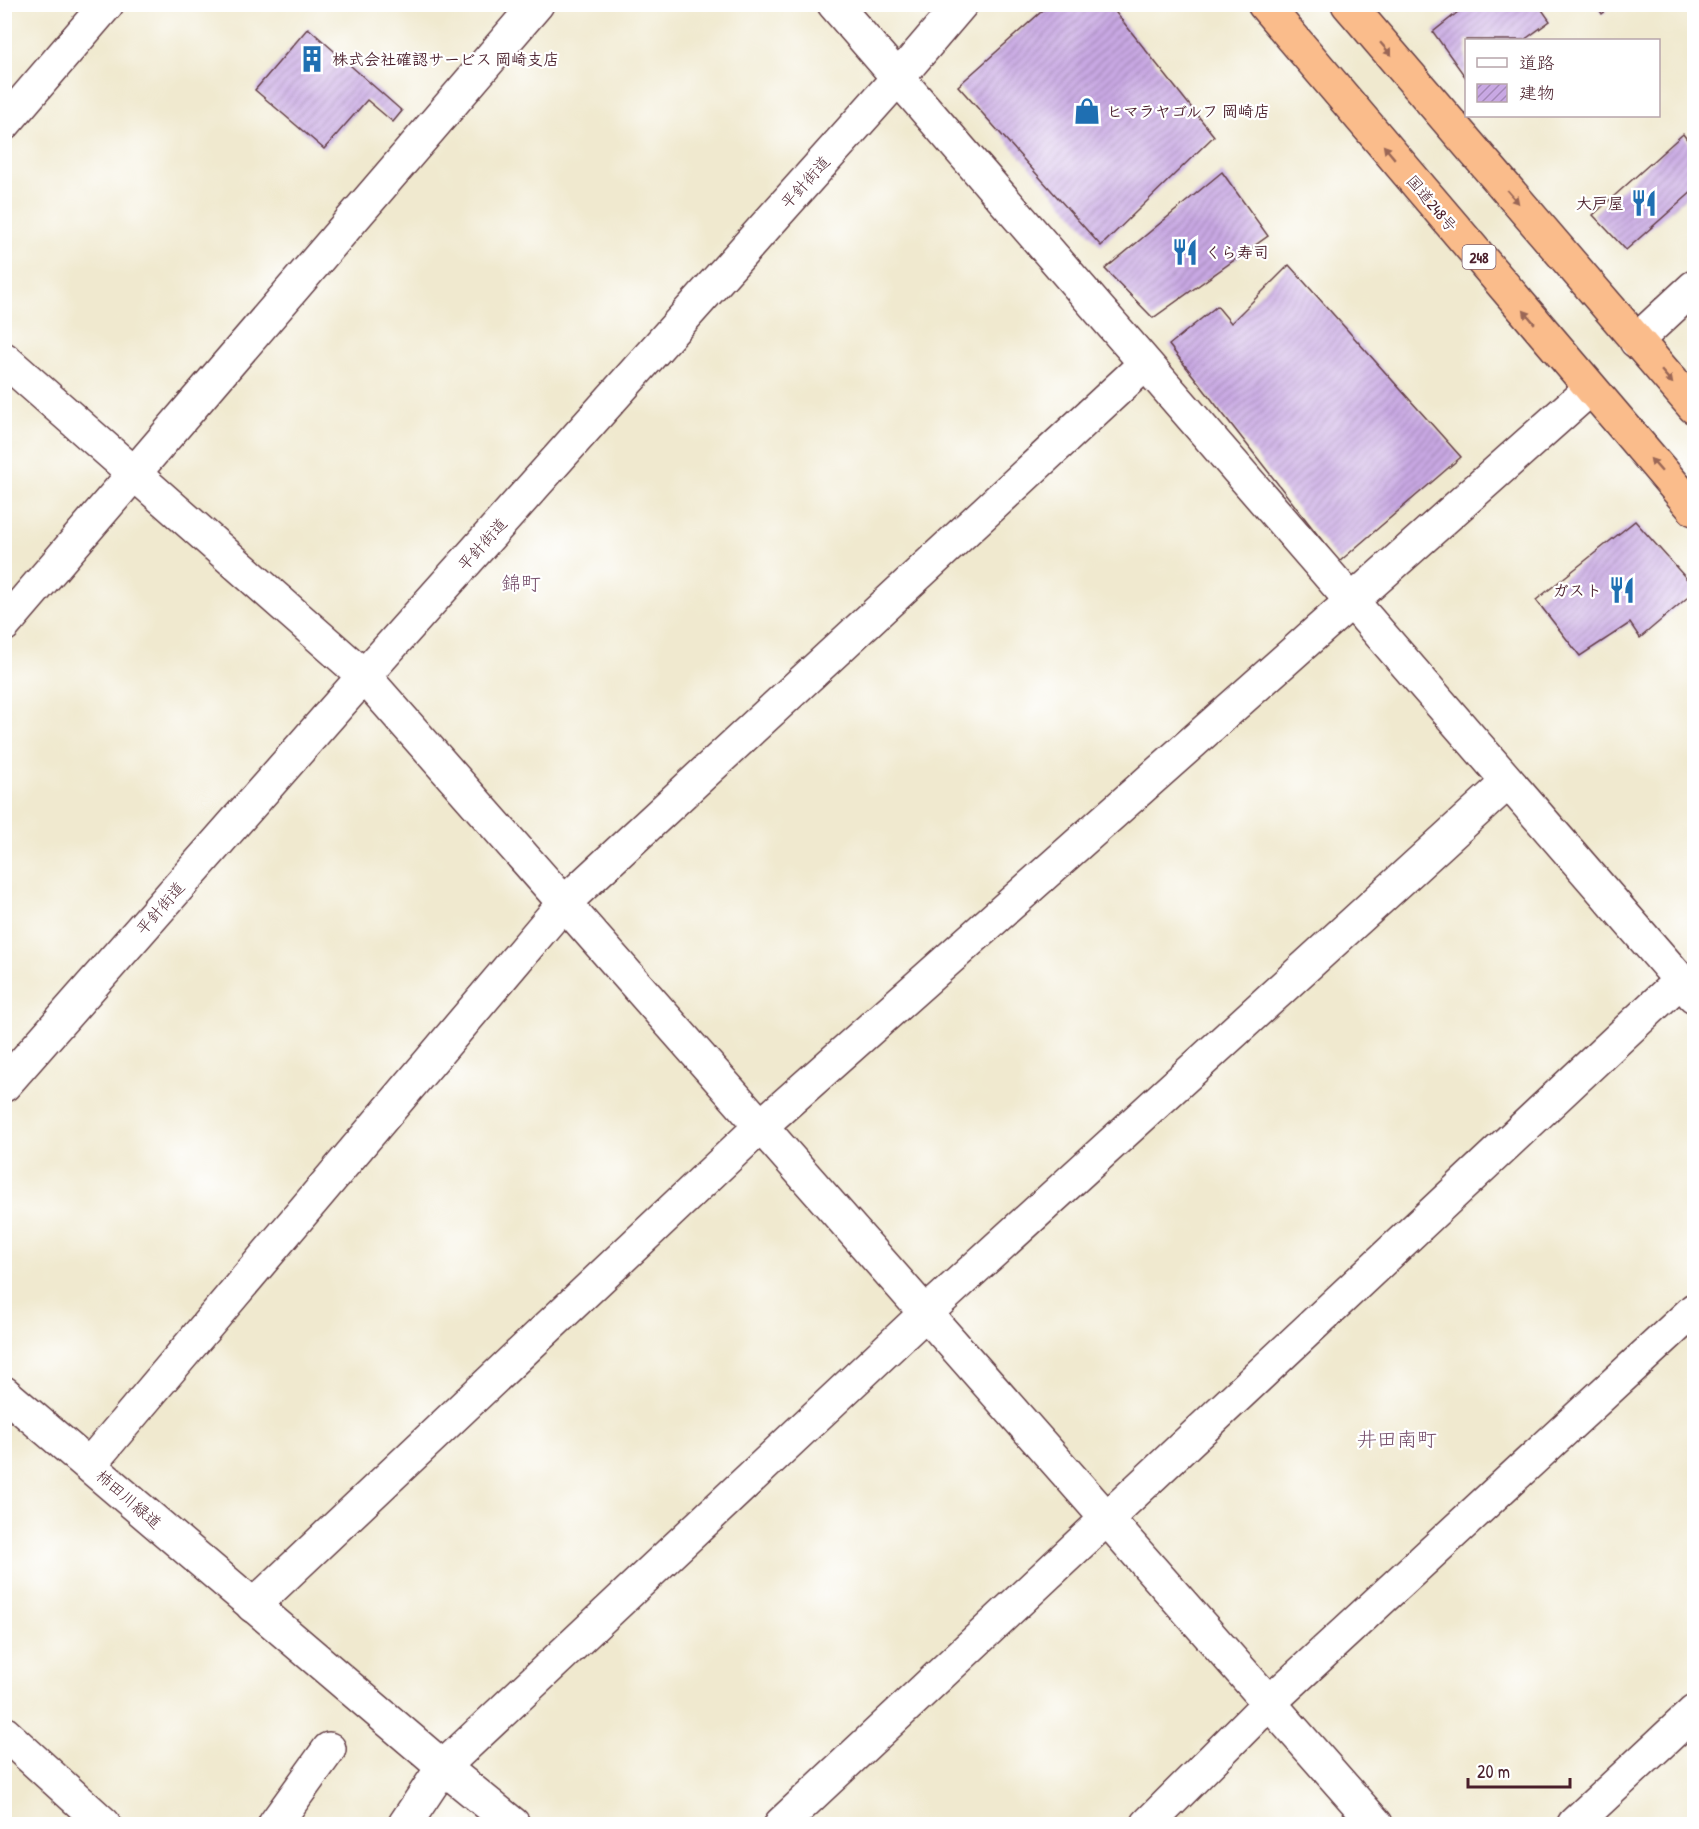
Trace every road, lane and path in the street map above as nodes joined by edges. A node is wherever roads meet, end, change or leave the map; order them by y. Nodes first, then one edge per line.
1 (107, 4) edge
2 (537, 4) edge
3 (834, 4) edge
4 (961, 4) edge
5 (1264, 4) edge
6 (1348, 4) edge
7 (897, 79) junction
8 (4, 124) edge
9 (1695, 287) edge
10 (1636, 342) junction
11 (4, 359) edge
12 (1145, 364) junction
13 (1590, 389) junction
14 (1695, 407) edge
15 (134, 474) junction
16 (1695, 509) edge
17 (1352, 601) junction
18 (4, 625) edge
19 (364, 676) junction
20 (1509, 782) junction
21 (564, 903) junction
22 (1688, 988) edge
23 (4, 1085) edge
24 (761, 1126) junction
25 (1695, 1310) edge
26 (926, 1313) junction
27 (4, 1393) edge
28 (88, 1465) junction
29 (1107, 1519) junction
30 (253, 1606) junction
31 (1269, 1703) junction
32 (1695, 1712) edge
33 (4, 1733) edge
34 (329, 1749) dead end
35 (443, 1767) junction
36 (104, 1824) edge
37 (275, 1824) edge
38 (405, 1824) edge
39 (513, 1824) edge
40 (781, 1824) edge
41 (1148, 1824) edge
42 (1376, 1824) edge
43 (1574, 1824) edge

1 - 8 street
2 - 15 street
3 - 7 street
4 - 7 street, 平針街道
13 -> 5 highway, 国道248号 / 248
6 -> 10 highway
7 - 12 street
7 - 19 street, 平針街道
9 - 10 street
10 -> 14 highway
11 - 15 street
12 - 17 street
12 - 21 street
16 -> 13 highway, 国道248号 / 248
13 - 17 street
15 - 18 street
15 - 19 street
17 - 20 street
17 - 24 street
19 - 21 street
19 - 23 street, 平針街道
20 - 22 street
20 - 26 street
21 - 24 street
21 - 28 street
22 - 29 street
24 - 26 street
24 - 30 street
25 - 31 street
26 - 29 street
26 - 35 street
27 - 28 street, 柿田川緑道
28 - 30 street, 柿田川緑道
29 - 31 street
29 - 40 street
30 - 35 street, 柿田川緑道
31 - 41 street
31 - 42 street
32 - 43 street
33 - 36 street
34 - 37 street
35 - 38 street
35 - 39 street

